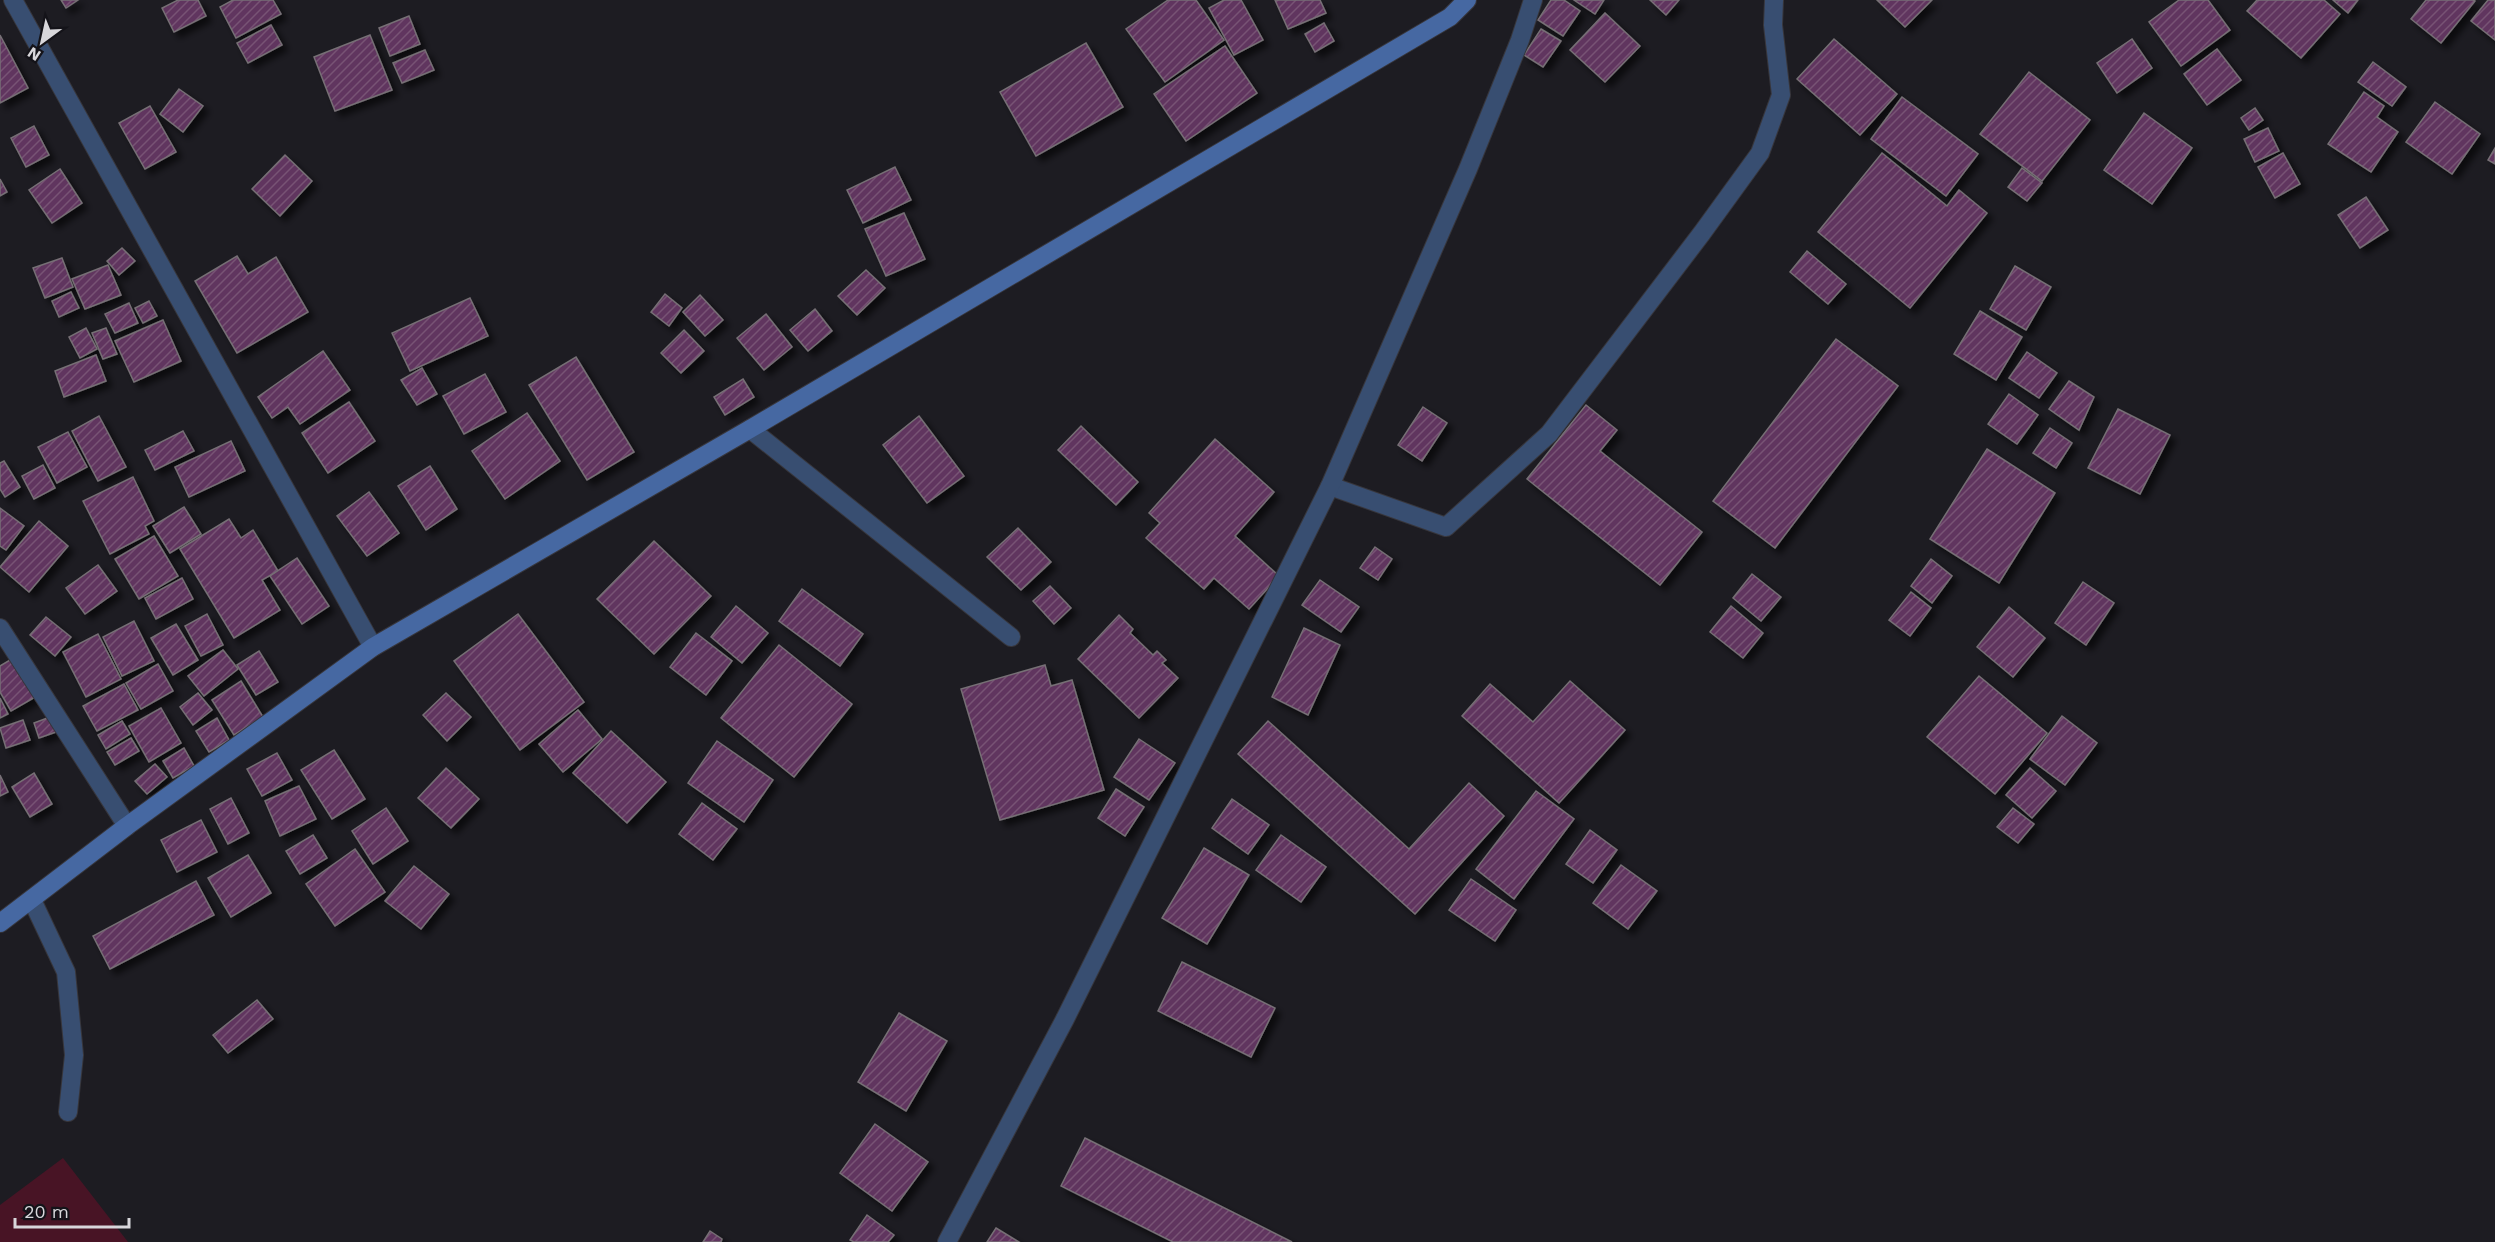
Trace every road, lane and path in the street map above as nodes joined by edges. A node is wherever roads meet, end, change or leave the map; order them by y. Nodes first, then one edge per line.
1 (13, 0) edge
2 (1467, 0) edge
3 (1533, 0) edge
4 (1774, 0) edge
5 (750, 429) junction
6 (1330, 486) junction
7 (0, 628) edge
8 (1011, 637) dead end
9 (373, 647) junction
10 (127, 826) junction
11 (32, 900) junction
12 (0, 923) edge
13 (68, 1112) dead end
14 (947, 1242) edge

1 - 9 street
2 - 5 street
3 - 6 street
4 - 6 street
5 - 8 street
5 - 9 street
6 - 14 street
7 - 10 street
9 - 10 street
10 - 11 street
11 - 12 street
11 - 13 street

